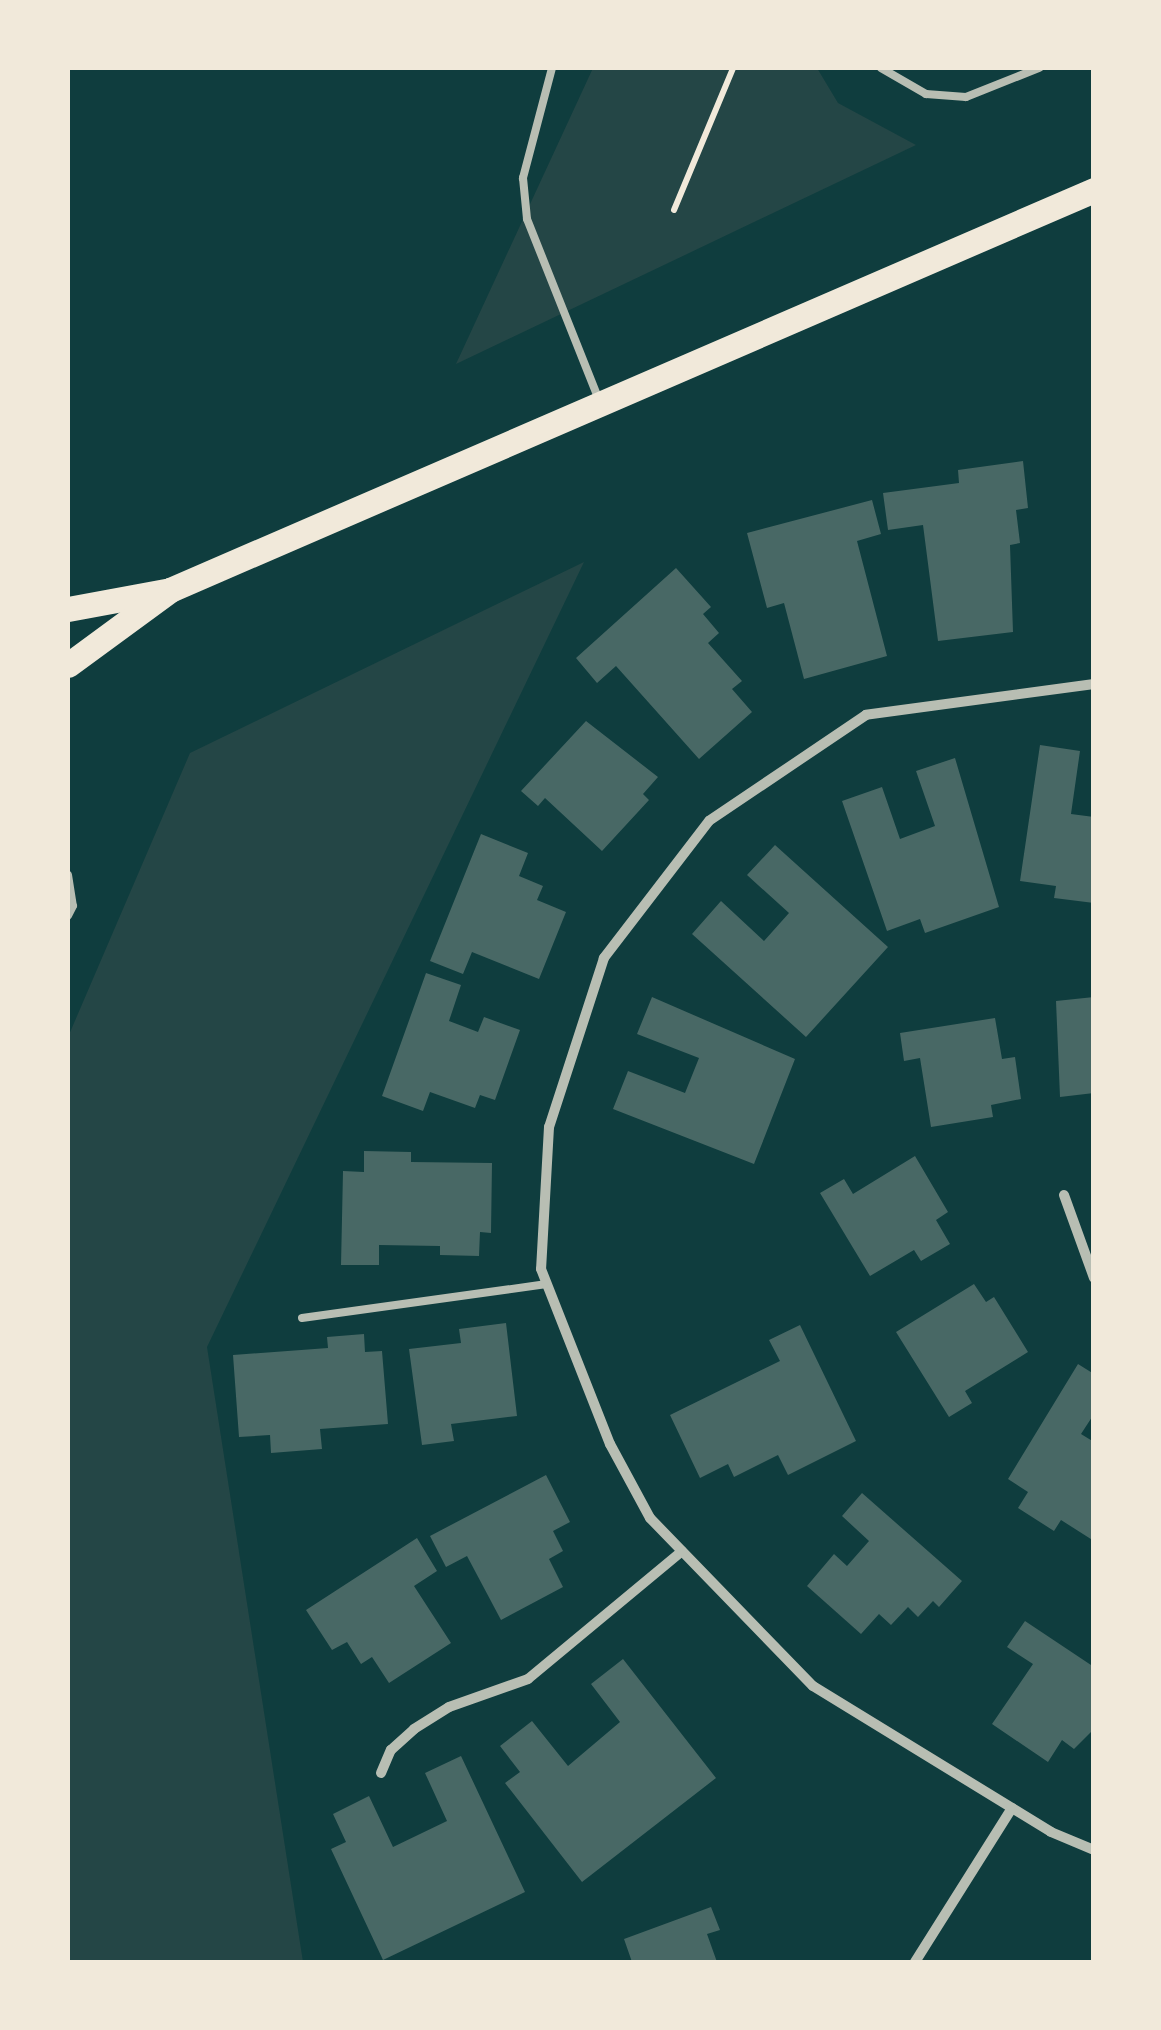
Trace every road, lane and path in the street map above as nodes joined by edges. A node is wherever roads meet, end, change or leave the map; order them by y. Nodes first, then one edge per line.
1 (552, 68) edge
2 (732, 68) edge
3 (881, 68) edge
4 (1038, 68) edge
5 (1094, 190) edge
6 (674, 210) dead end
7 (600, 404) junction
8 (170, 590) junction
9 (68, 609) edge
10 (68, 666) edge
11 (1094, 684) edge
12 (68, 875) edge
13 (68, 916) edge
14 (1064, 1196) dead end
15 (1094, 1278) edge
16 (547, 1284) junction
17 (302, 1318) dead end
18 (682, 1551) junction
19 (381, 1772) dead end
20 (1012, 1808) junction
21 (1094, 1850) edge
22 (915, 1962) edge

1 - 7 lane
2 - 6 path
3 - 4 lane
5 - 7 main road
7 - 8 main road
8 - 9 main road
8 - 10 main road
11 - 16 street
12 - 13 lane
14 - 15 street
16 - 17 lane
16 - 18 street
18 - 19 street
18 - 20 street
20 - 21 street
20 - 22 street

